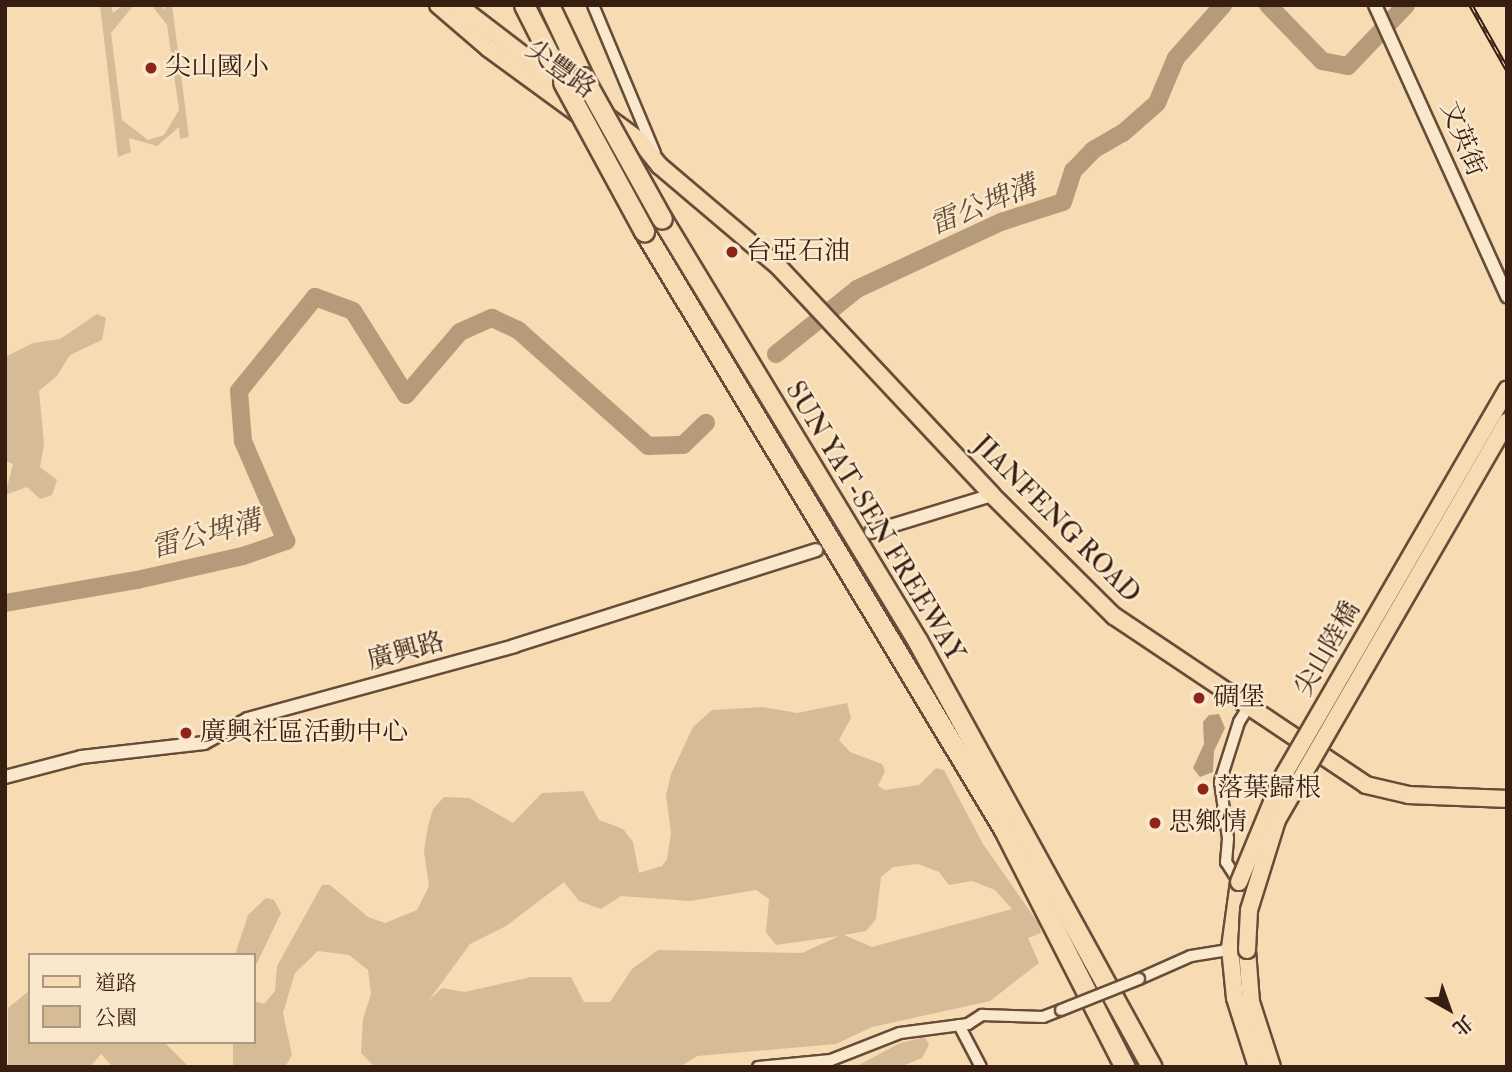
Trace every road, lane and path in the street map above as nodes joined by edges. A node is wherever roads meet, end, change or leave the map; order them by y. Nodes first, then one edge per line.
1 (438, 5) edge
2 (458, 5) edge
3 (524, 5) edge
4 (548, 5) edge
5 (593, 5) edge
6 (1378, 10) edge
7 (660, 166) junction
8 (1507, 296) edge
9 (1507, 390) edge
10 (1507, 422) edge
11 (992, 495) junction
12 (871, 533) dead end
13 (816, 550) dead end
14 (1249, 706) junction
15 (5, 777) edge
16 (1507, 799) edge
17 (1239, 882) junction
18 (1230, 948) junction
19 (1247, 950) junction
20 (960, 1025) junction
21 (758, 1067) edge
22 (981, 1067) edge
23 (1125, 1067) edge
24 (1152, 1067) edge
25 (1257, 1067) edge
26 (1272, 1067) edge

1 - 7 main road, 尖豐路
2 - 7 main road
3 - 23 highway, SUN YAT-SEN FREEWAY, bridge
4 - 24 highway, SUN YAT-SEN FREEWAY, bridge
5 - 7 street
6 - 8 street, 文英街
7 - 11 main road, JIANFENG ROAD
9 - 17 main road, 尖山陸橋, bridge
10 - 19 main road, 尖山陸橋, bridge
11 - 12 street
11 - 14 main road, JIANFENG ROAD
13 - 15 street, 廣興路
14 - 16 main road, JIANFENG ROAD
14 - 17 street
17 - 18 main road, 尖山陸橋
18 - 19 street
18 - 20 street, bridge
18 - 25 main road, 尖山陸橋
19 - 26 main road, 尖山陸橋
20 - 21 street
20 - 22 street

